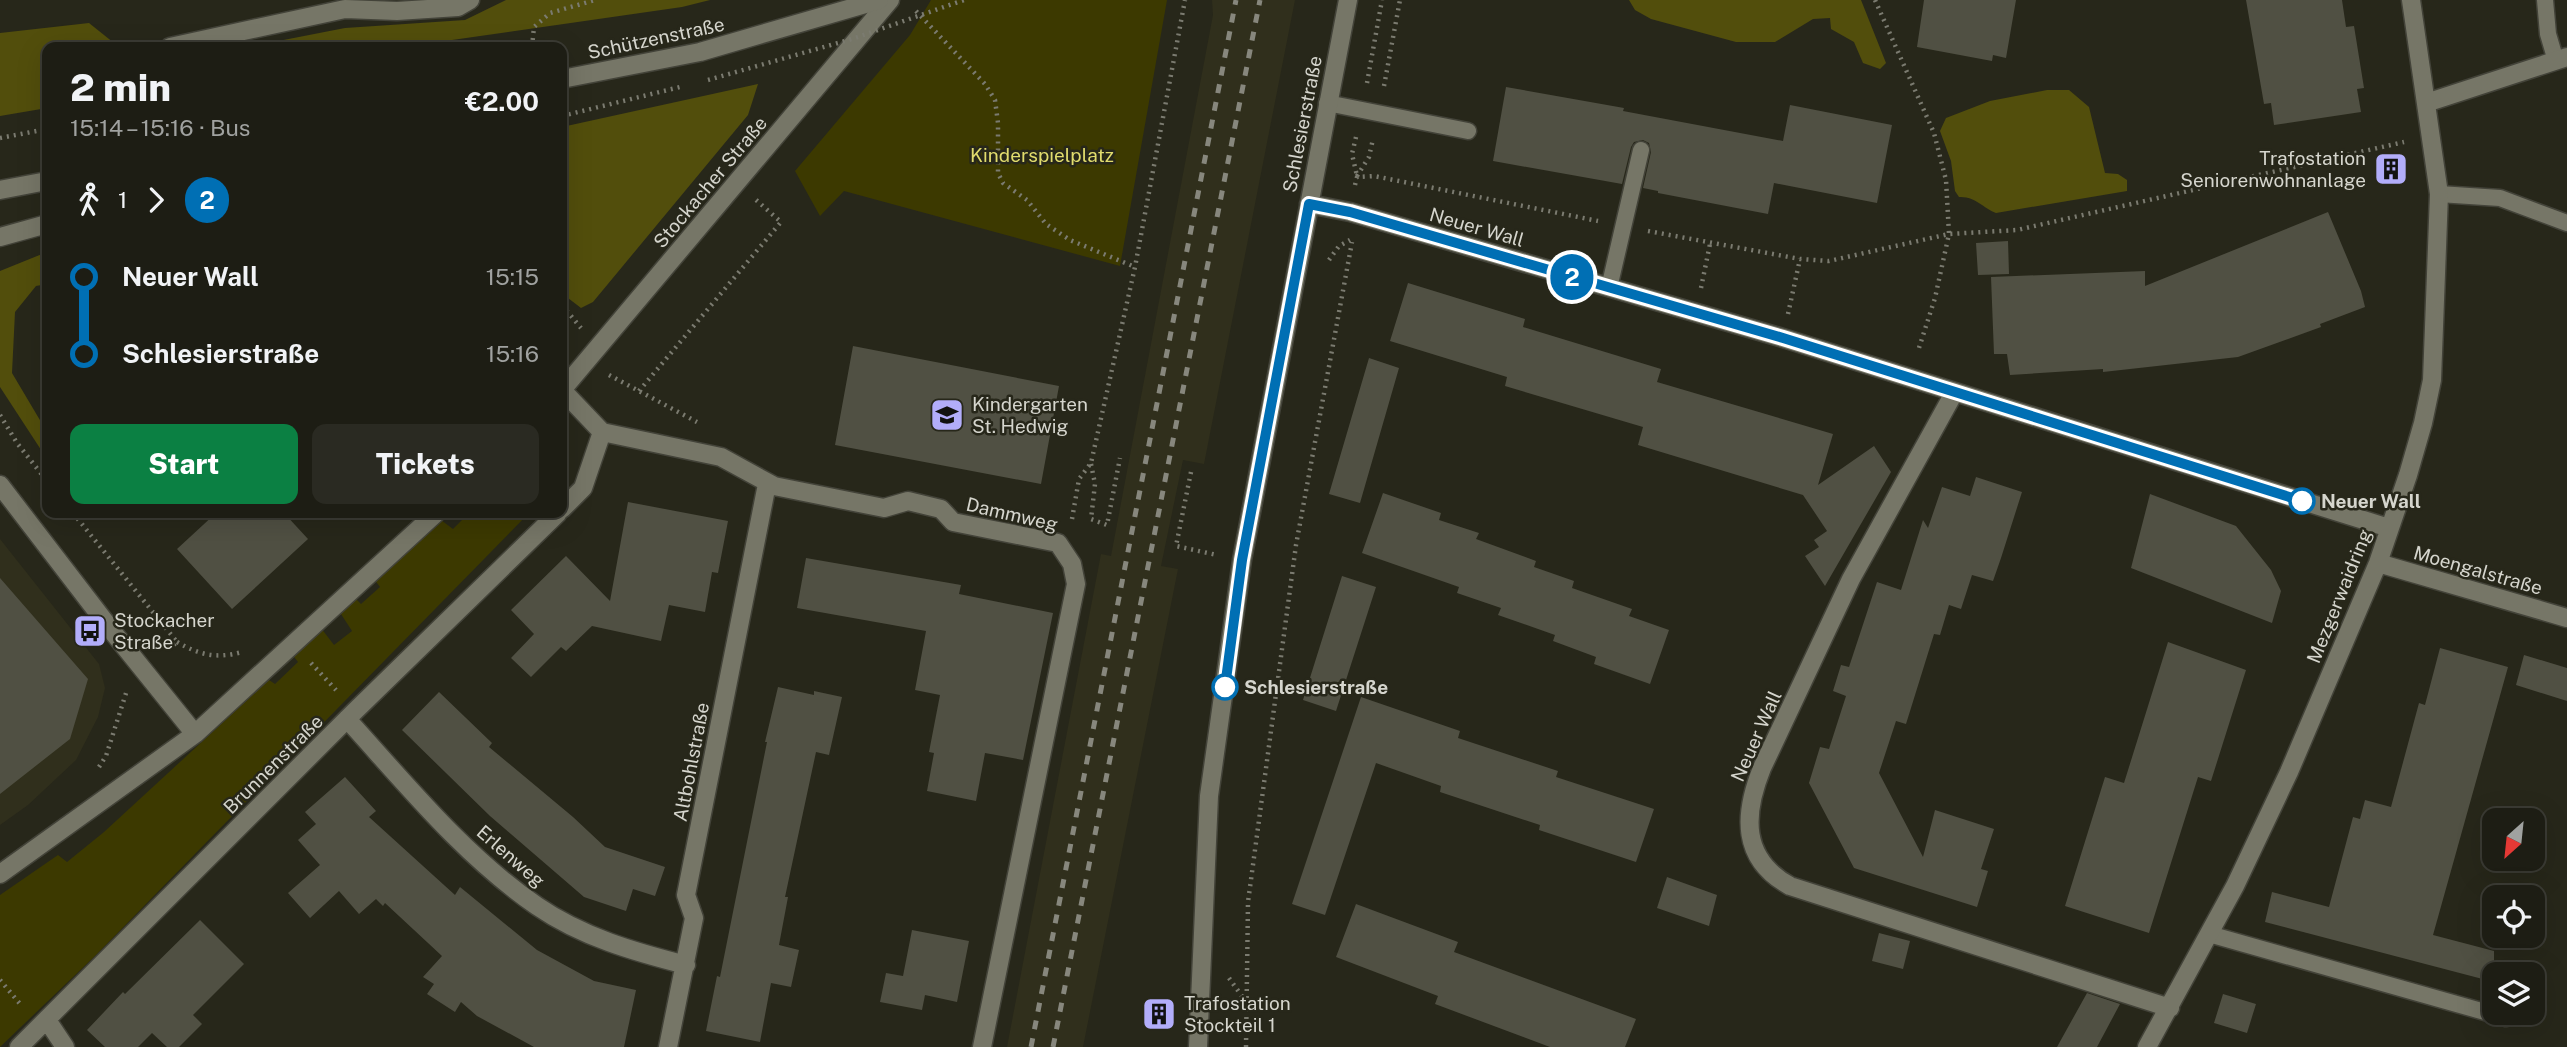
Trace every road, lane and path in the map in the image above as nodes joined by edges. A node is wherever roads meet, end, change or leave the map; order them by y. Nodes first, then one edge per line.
1 (470, 0) edge
2 (595, 0) edge
3 (880, 0) edge
4 (890, 0) edge
5 (964, 0) edge
6 (1185, 0) edge
7 (1348, 0) edge
8 (1875, 0) edge
9 (2411, 0) edge
10 (2545, 0) edge
11 (914, 9) dead end
12 (193, 42) edge
13 (532, 42) edge
14 (2562, 59) edge
15 (567, 78) edge
16 (708, 80) dead end
17 (681, 87) dead end
18 (1327, 103) junction
19 (2426, 103) junction
20 (567, 115) edge
21 (42, 130) edge
22 (1468, 131) dead end
23 (2432, 136) junction
24 (0, 138) edge
25 (1641, 150) dead end
26 (42, 182) edge
27 (737, 183) junction
28 (0, 190) edge
29 (2439, 194) junction
30 (1309, 204) junction
31 (1350, 212) junction
32 (2567, 223) edge
33 (42, 225) edge
34 (1624, 226) junction
35 (1949, 234) junction
36 (0, 237) edge
37 (1710, 244) junction
38 (1800, 259) junction
39 (1327, 262) dead end
40 (1135, 267) junction
41 (1609, 288) junction
42 (1696, 313) junction
43 (1783, 338) junction
44 (585, 362) junction
45 (1909, 379) junction
46 (567, 384) edge
47 (639, 391) junction
48 (1954, 393) junction
49 (567, 395) edge
50 (0, 415) edge
51 (603, 432) junction
52 (721, 457) junction
53 (1120, 458) dead end
54 (1091, 463) junction
55 (1191, 472) dead end
56 (42, 475) edge
57 (767, 484) junction
58 (0, 485) edge
59 (567, 504) edge
60 (77, 518) edge
61 (431, 518) edge
62 (553, 518) edge
63 (2389, 528) junction
64 (1058, 543) junction
65 (1242, 560) junction
66 (2378, 563) junction
67 (2567, 618) edge
68 (294, 644) junction
69 (144, 670) junction
70 (351, 715) junction
71 (195, 734) junction
72 (95, 775) dead end
73 (0, 874) edge
74 (2209, 933) junction
75 (686, 965) junction
76 (1228, 976) dead end
77 (1246, 1003) junction
78 (2170, 1008) junction
79 (2482, 1011) edge
80 (47, 1020) junction
81 (1201, 1046) edge
82 (19, 1047) edge
83 (65, 1047) edge
84 (668, 1047) edge
85 (982, 1047) edge
86 (1246, 1047) edge
87 (2147, 1047) edge

1 - 12 street
2 - 13 path
3 - 15 street, Schützenstraße
4 - 27 street, Stockacher Straße
5 - 16 path, bridge
6 - 40 path
7 - 18 street, Schlesierstraße
8 - 35 path
9 - 19 street, Mezgerwaidring
10 - 14 lane
11 - 40 path
14 - 19 street
17 - 20 path
18 - 22 lane
18 - 30 street, Schlesierstraße
19 - 23 street, Mezgerwaidring
21 - 24 path
23 - 29 street, Mezgerwaidring
23 - 35 path
25 - 34 lane
26 - 28 street
27 - 44 street, Stockacher Straße
27 - 47 path
29 - 32 lane
29 - 63 street, Mezgerwaidring
30 - 31 street, Neuer Wall
30 - 65 street, Schlesierstraße
31 - 34 path
31 - 41 street, Neuer Wall
33 - 36 street
34 - 37 path
34 - 41 lane
35 - 38 path
35 - 45 path
37 - 38 path
37 - 42 path
38 - 43 path
39 - 77 path
40 - 54 path
41 - 42 street, Neuer Wall
42 - 43 street, Neuer Wall
43 - 45 street, Neuer Wall
44 - 46 street, Stockacher Straße
44 - 47 path
45 - 48 street, Neuer Wall
47 - 52 path
48 - 63 street, Neuer Wall
48 - 78 street, Neuer Wall
49 - 51 street
50 - 56 path
51 - 52 street, Dammweg
51 - 59 street
52 - 57 street, Dammweg
53 - 54 path
54 - 64 path
55 - 65 path
57 - 64 street, Dammweg
57 - 75 street, Altbohlstraße
58 - 69 street
60 - 69 path
61 - 68 street
62 - 70 street, Brunnenstraße
63 - 66 street, Mezgerwaidring
64 - 85 street, Dammweg
65 - 81 street, Schlesierstraße
66 - 67 street, Moengalstraße
66 - 74 street, Mezgerwaidring
68 - 70 path
68 - 71 street
69 - 71 street
69 - 72 path
70 - 75 street, Erlenweg
70 - 80 street, Brunnenstraße
71 - 73 street
74 - 78 street, Mezgerwaidring
74 - 79 lane
75 - 84 street, Altbohlstraße
76 - 77 path
77 - 86 path
78 - 87 street, Mezgerwaidring
80 - 82 street, Brunnenstraße
80 - 83 street

